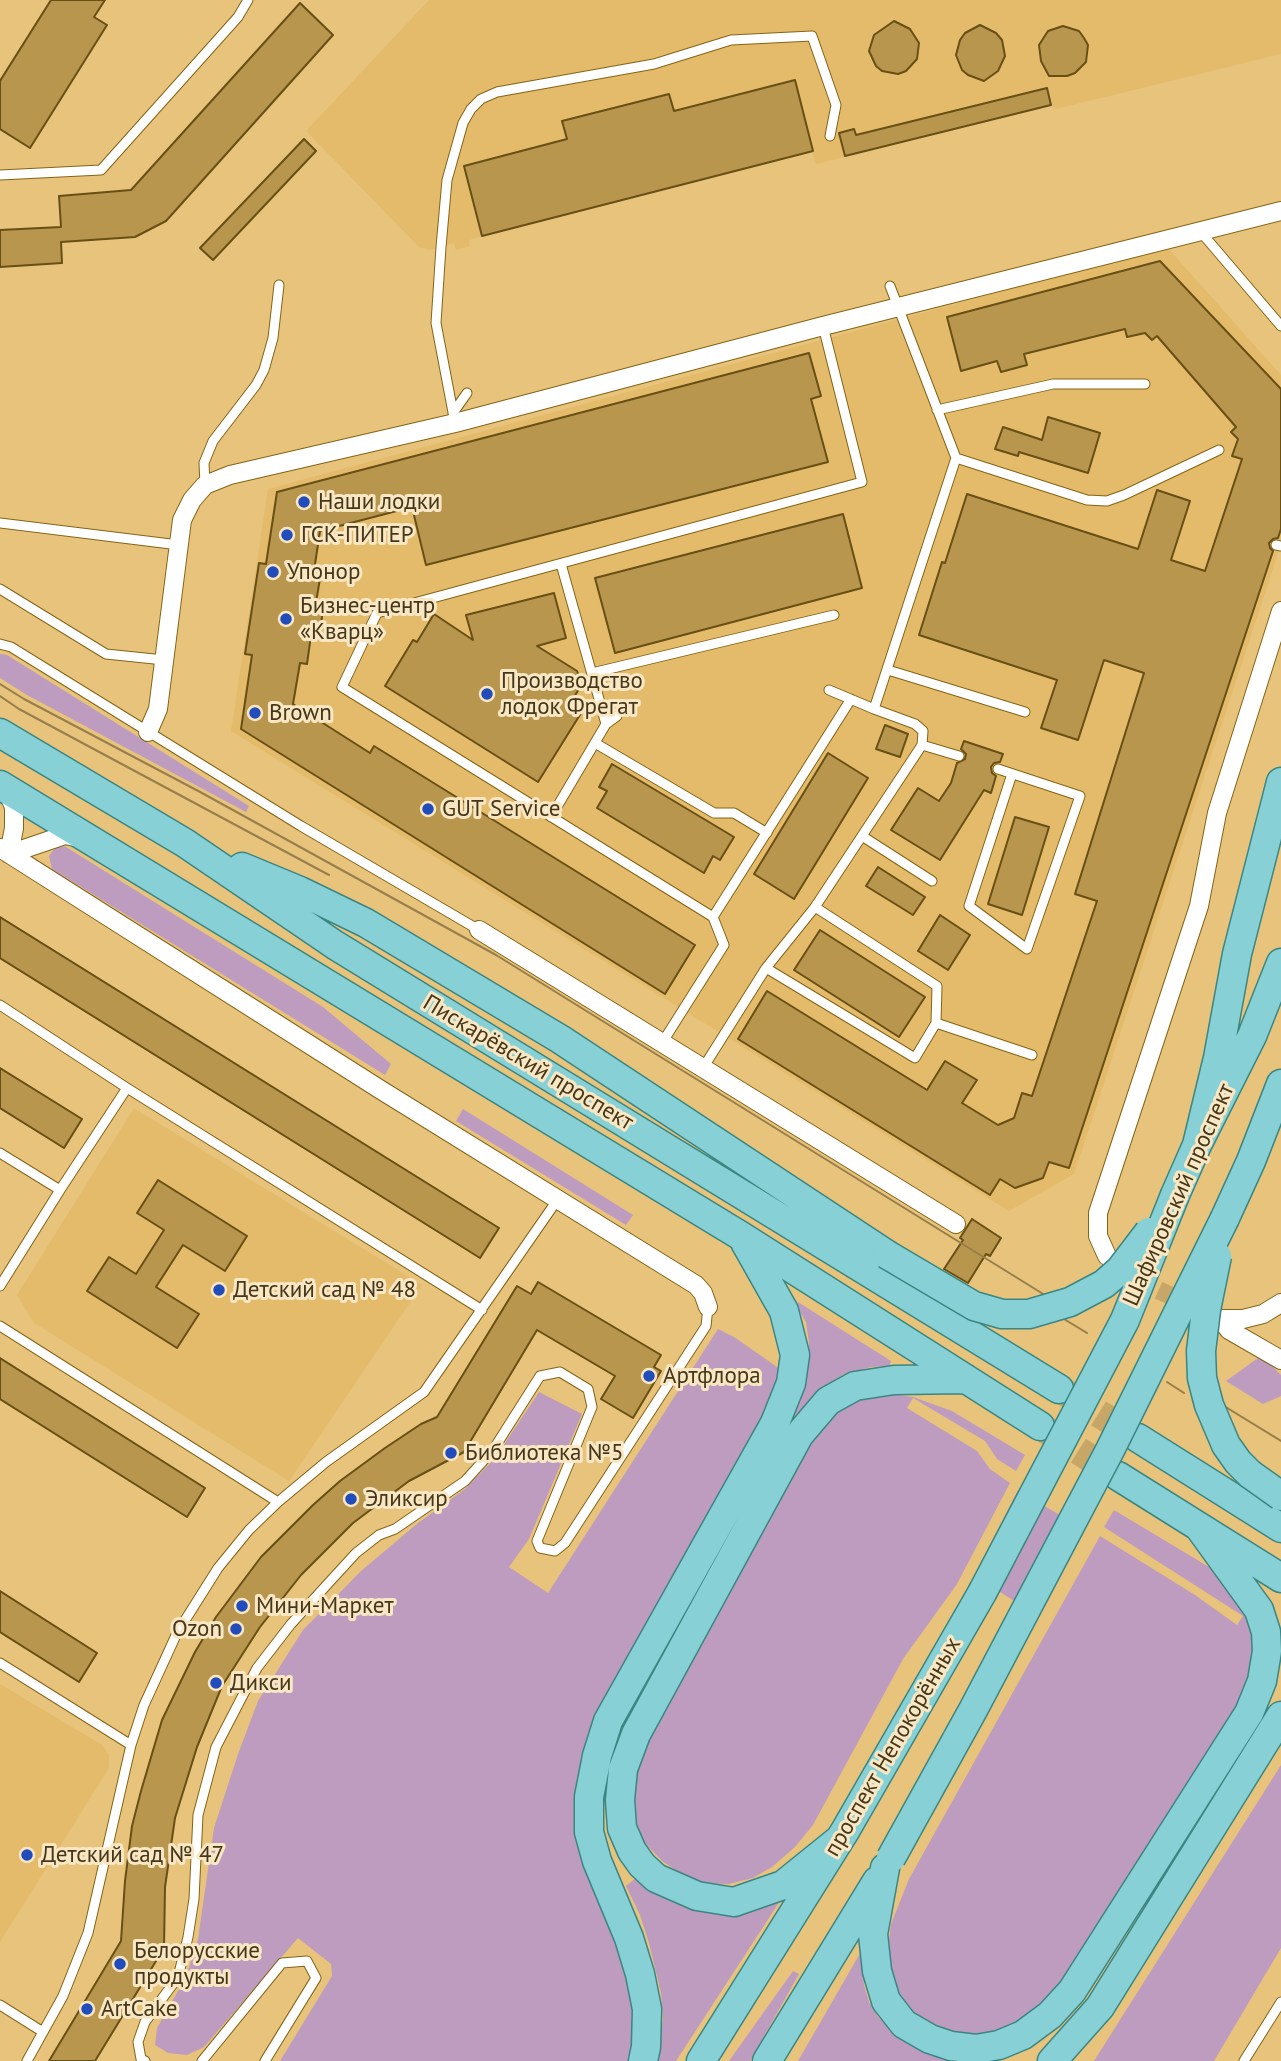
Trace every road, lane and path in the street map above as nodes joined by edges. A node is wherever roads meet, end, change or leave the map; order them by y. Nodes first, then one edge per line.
1 (247, 0) edge
2 (830, 136) dead end
3 (0, 175) edge
4 (1281, 211) edge
5 (1199, 231) junction
6 (279, 285) dead end
7 (890, 286) dead end
8 (896, 307) junction
9 (823, 326) junction
10 (1281, 326) edge
11 (1145, 384) dead end
12 (467, 393) dead end
13 (937, 410) junction
14 (454, 418) junction
15 (1219, 450) dead end
16 (956, 458) junction
17 (205, 485) junction
18 (0, 523) edge
19 (179, 545) junction
20 (561, 564) junction
21 (0, 589) edge
22 (1281, 611) edge
23 (834, 615) dead end
24 (0, 644) edge
25 (164, 660) junction
26 (888, 670) junction
27 (592, 673) junction
28 (829, 690) dead end
29 (851, 699) junction
30 (874, 709) junction
31 (1025, 712) dead end
32 (617, 716) dead end
33 (606, 724) junction
34 (148, 732) junction
35 (0, 733) edge
36 (595, 743) junction
37 (922, 745) junction
38 (959, 756) dead end
39 (998, 769) dead end
40 (1012, 774) junction
41 (1281, 782) edge
42 (4, 788) edge
43 (551, 817) junction
44 (767, 833) junction
45 (862, 836) junction
46 (85, 839) junction
47 (184, 843) junction
48 (5, 851) edge
49 (932, 881) dead end
50 (815, 907) junction
51 (713, 918) junction
52 (479, 930) joint
53 (1281, 963) edge
54 (766, 968) junction
55 (0, 1005) edge
56 (936, 1024) junction
57 (662, 1043) junction
58 (1032, 1055) dead end
59 (703, 1068) junction
60 (1281, 1084) edge
61 (127, 1088) junction
62 (1281, 1110) edge
63 (1197, 1145) junction
64 (0, 1153) edge
65 (1251, 1161) junction
66 (60, 1190) junction
67 (1175, 1195) junction
68 (558, 1199) junction
69 (1224, 1219) junction
70 (956, 1224) dead end
71 (741, 1236) junction
72 (1107, 1256) dead end
73 (0, 1286) edge
74 (1281, 1303) edge
75 (708, 1307) joint
76 (482, 1310) junction
77 (0, 1326) edge
78 (1281, 1360) edge
79 (966, 1379) junction
80 (1059, 1389) tunnel mouth
81 (1070, 1425) joint
82 (1041, 1426) tunnel mouth
83 (1138, 1438) tunnel mouth
84 (1114, 1463) junction
85 (1281, 1496) edge
86 (278, 1502) junction
87 (1199, 1527) junction
88 (1281, 1528) edge
89 (1281, 1578) edge
90 (0, 1663) edge
91 (1281, 1716) edge
92 (131, 1745) junction
93 (842, 1835) junction
94 (888, 1863) junction
95 (1281, 2002) edge
96 (0, 2005) edge
97 (43, 2032) junction
98 (27, 2061) edge
99 (145, 2061) edge
100 (202, 2061) edge
101 (265, 2061) edge
102 (643, 2061) edge
103 (701, 2061) edge
104 (767, 2061) edge
105 (1052, 2061) edge
106 (1244, 2061) edge

1 - 3 lane
2 - 14 lane
4 - 5 street
5 - 8 street
5 - 10 lane
6 - 17 lane
7 - 8 lane
8 - 9 street
8 - 13 lane
9 - 14 street
9 - 20 lane
11 - 13 lane
12 - 14 lane
13 - 16 lane
14 - 17 street
15 - 16 lane
16 - 26 lane
17 - 19 street
18 - 19 lane
19 - 25 street
20 - 27 lane
20 - 43 lane
21 - 25 lane
22 - 72 street
23 - 27 lane
24 - 34 lane
25 - 34 street
26 - 30 lane
26 - 31 lane
27 - 33 lane
28 - 29 lane
29 - 30 lane
29 - 44 lane
30 - 37 lane
32 - 33 lane
33 - 36 lane
34 - 52 lane
35 - 47 main road, Пискарёвский проспект
36 - 43 lane
36 - 44 lane
37 - 38 lane
37 - 45 lane
39 - 40 lane
40 - 40 lane
41 - 63 main road
42 - 46 main road, Пискарёвский проспект
42 - 48 street
43 - 51 lane
44 - 51 lane
45 - 49 lane
45 - 50 lane
46 - 48 street
46 - 71 main road, Пискарёвский проспект
47 - 67 main road, bridge
47 - 80 main road, Пискарёвский проспект
48 - 68 street
50 - 54 lane
50 - 56 lane
51 - 57 lane
52 - 57 street
53 - 63 main road, Шафировский проспект
54 - 56 lane
54 - 59 lane
55 - 61 lane
56 - 58 lane
57 - 59 street
59 - 70 street
60 - 65 main road, Шафировский проспект
61 - 66 lane
61 - 76 lane
62 - 65 main road
63 - 67 main road, Шафировский проспект
64 - 66 lane
65 - 69 main road, Шафировский проспект
66 - 73 lane
67 - 81 main road, Шафировский проспект, bridge
68 - 75 street
68 - 76 lane
69 - 84 main road, Шафировский проспект, bridge
69 - 85 main road, bridge
71 - 79 main road, Пискарёвский проспект
71 - 102 main road
74 - 78 street
75 - 99 lane
76 - 86 lane
77 - 86 lane
79 - 82 main road, Пискарёвский проспект
79 - 93 main road
81 - 93 main road, проспект Непокорённых, bridge
83 - 88 main road
84 - 87 main road
84 - 94 main road, bridge
86 - 92 lane
87 - 89 main road
87 - 94 main road
90 - 92 lane
91 - 105 main road
92 - 97 lane
93 - 103 main road, проспект Непокорённых
94 - 104 main road
95 - 106 lane
96 - 97 lane
97 - 98 lane
100 - 101 lane

